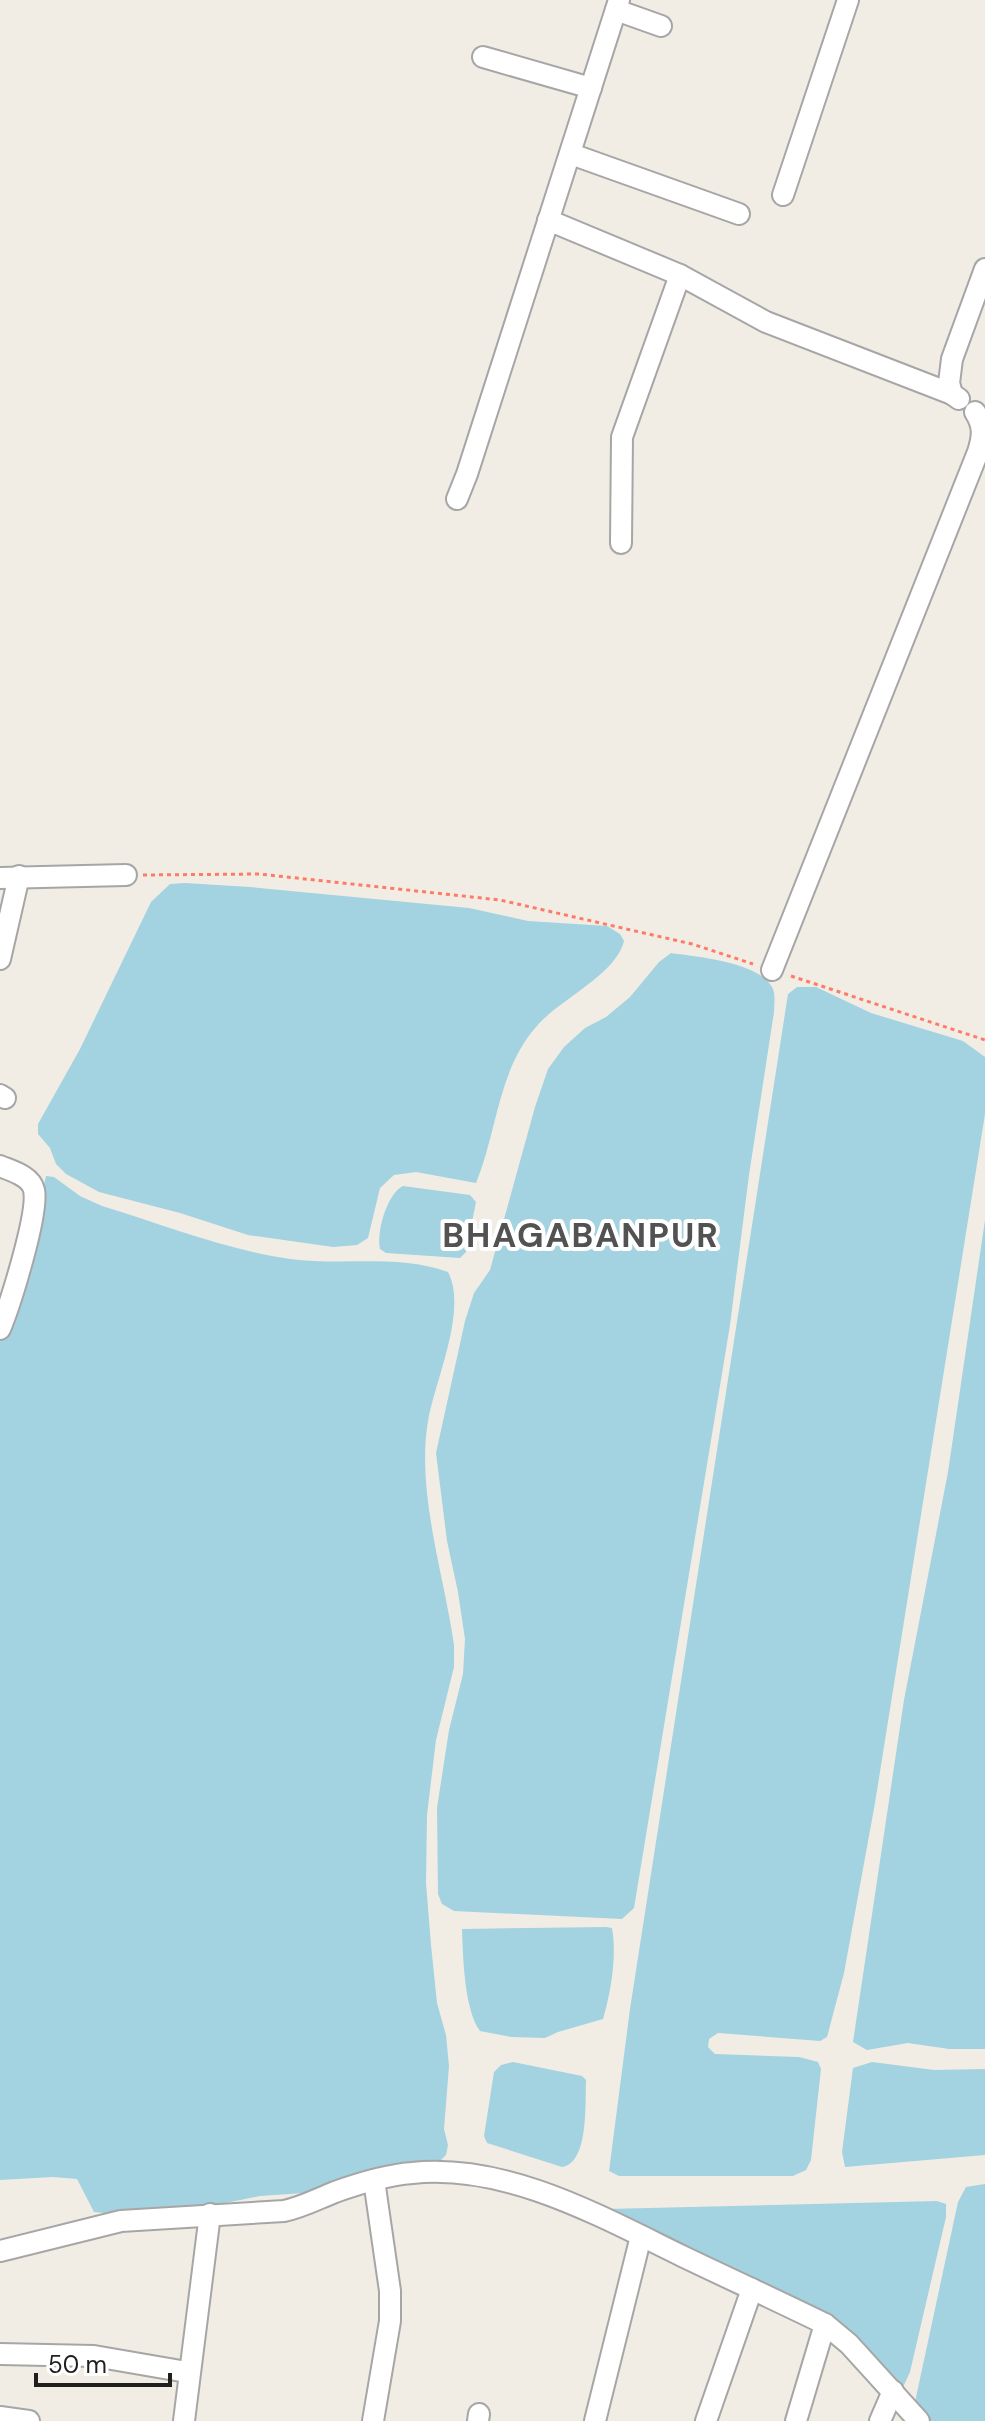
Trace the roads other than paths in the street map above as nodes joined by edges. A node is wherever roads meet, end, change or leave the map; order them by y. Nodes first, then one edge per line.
1 (848, 0) edge
2 (617, 5) edge
3 (661, 26) dead end
4 (483, 57) dead end
5 (591, 88) junction
6 (571, 154) junction
7 (783, 195) dead end
8 (739, 214) dead end
9 (548, 220) junction
10 (985, 269) edge
11 (680, 275) junction
12 (952, 394) junction
13 (980, 414) edge
14 (457, 499) dead end
15 (621, 543) dead end
16 (126, 875) road end
17 (9, 877) edge
18 (0, 959) edge
19 (772, 970) road end
20 (0, 1166) edge
21 (0, 1329) edge
22 (374, 2180) junction
23 (210, 2214) junction
24 (641, 2236) junction
25 (0, 2251) edge
26 (752, 2289) junction
27 (825, 2324) junction
28 (0, 2354) edge
29 (181, 2371) dead end
30 (893, 2391) junction
31 (0, 2417) edge
32 (29, 2421) edge
33 (184, 2421) edge
34 (373, 2421) edge
35 (595, 2421) edge
36 (706, 2421) edge
37 (796, 2421) edge
38 (880, 2421) edge
39 (919, 2421) edge

1 - 7 street
2 - 3 street
2 - 5 street
4 - 5 street
5 - 6 street
6 - 8 street
6 - 9 street
9 - 11 street
9 - 14 street
10 - 12 street
11 - 12 street
11 - 15 street
12 - 13 street
13 - 19 street
16 - 17 street
17 - 18 street
20 - 21 street
22 - 23 street
22 - 24 street
22 - 34 street
23 - 25 street
23 - 33 street
24 - 26 street
24 - 35 street
26 - 27 street
26 - 36 street
27 - 30 street
27 - 37 street
28 - 29 street
30 - 38 street
30 - 39 street
31 - 32 street

